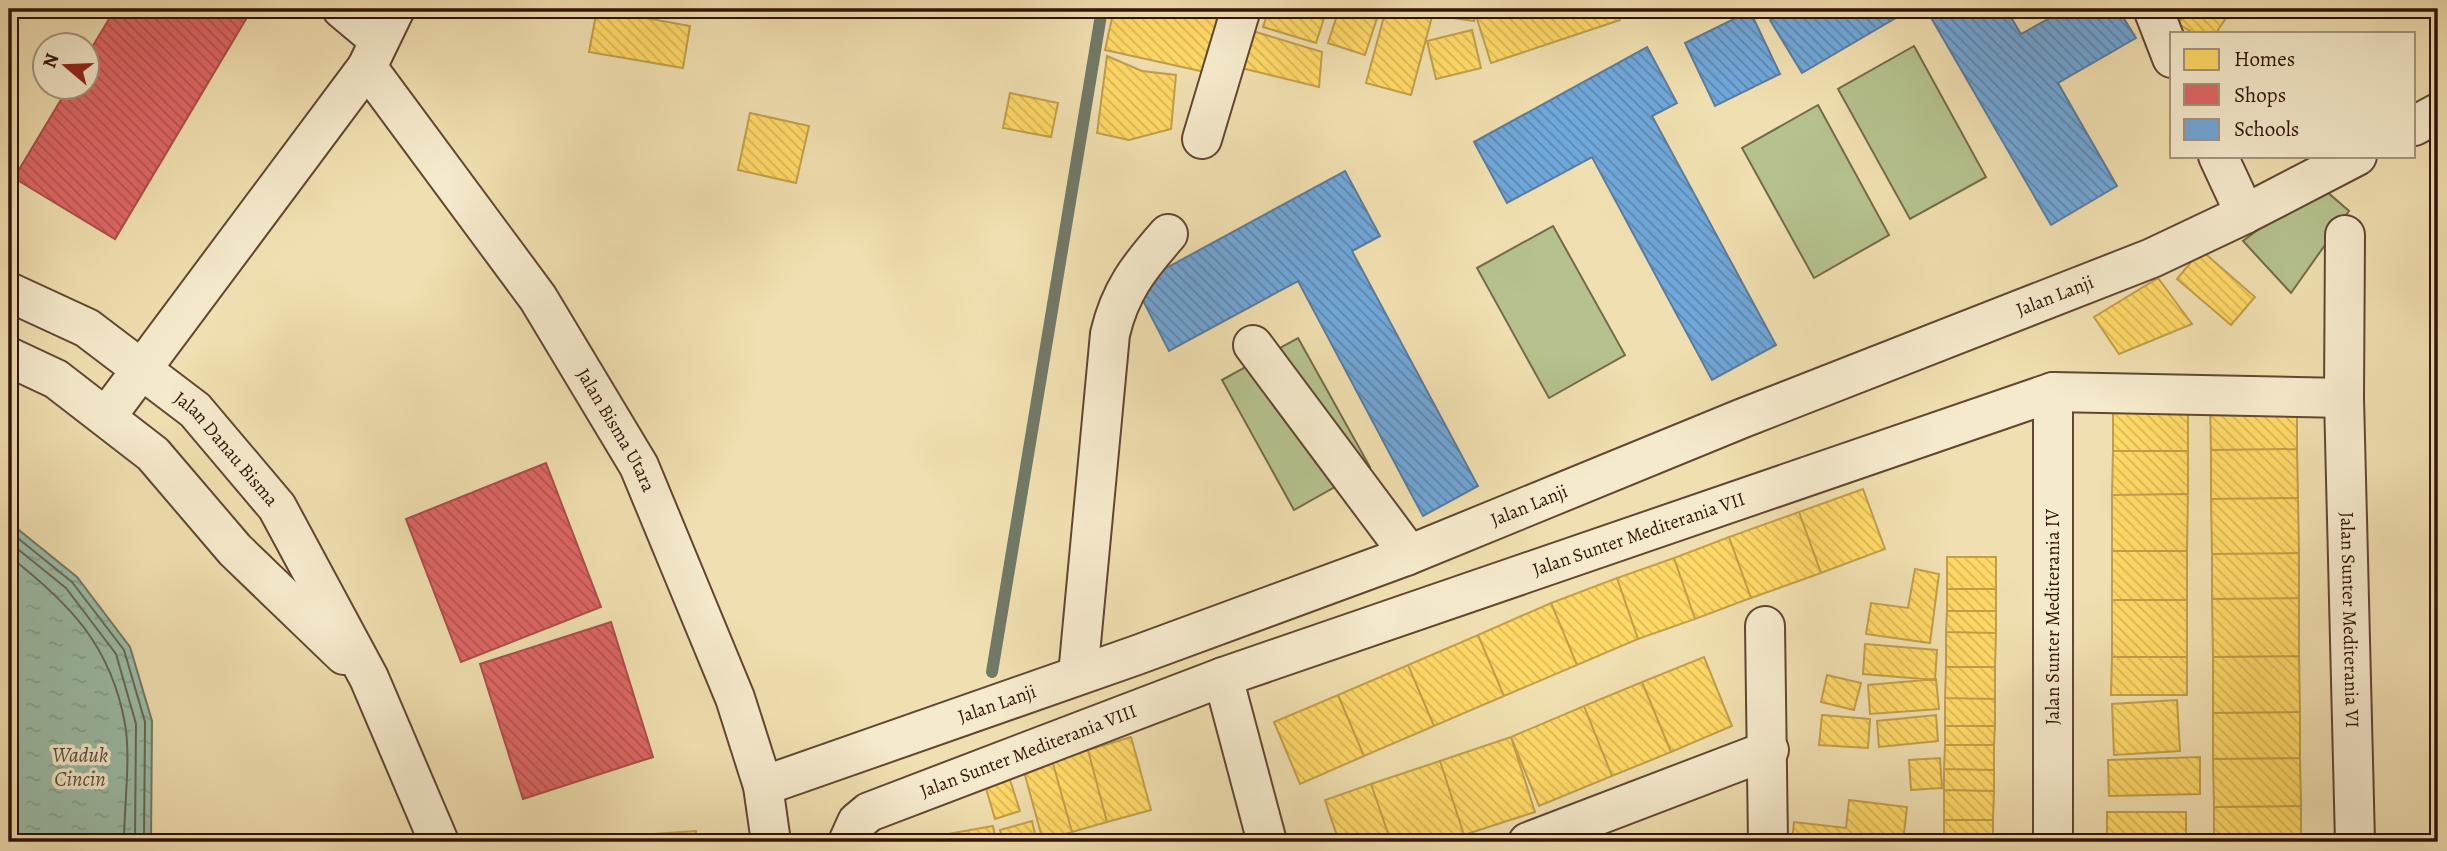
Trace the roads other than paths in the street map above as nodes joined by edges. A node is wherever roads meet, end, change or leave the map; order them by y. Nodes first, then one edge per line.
1 (342, 9) edge
2 (1241, 9) edge
3 (2153, 9) edge
4 (380, 38) edge
5 (2170, 53) edge
6 (2438, 113) edge
7 (2416, 125) edge
8 (1202, 139) dead end
9 (2219, 158) edge
10 (2353, 158) edge
11 (2245, 214) junction
12 (1168, 234) dead end
13 (2345, 235) dead end
14 (9, 292) edge
15 (1253, 345) dead end
16 (9, 357) edge
17 (143, 371) junction
18 (2053, 392) junction
19 (2344, 398) junction
20 (106, 417) junction
21 (1406, 556) junction
22 (1765, 626) dead end
23 (1078, 675) junction
24 (1223, 677) junction
25 (369, 678) junction
26 (1769, 750) junction
27 (763, 786) junction
28 (439, 842) edge
29 (771, 842) edge
30 (848, 842) edge
31 (1267, 842) edge
32 (1528, 842) edge
33 (1768, 842) edge
34 (2053, 842) edge
35 (2355, 842) edge

1 - 4 street, Jalan Bisma Utara
2 - 8 street
3 - 5 street
4 - 17 street
4 - 27 street, Jalan Bisma Utara
6 - 7 street
9 - 11 street
10 - 11 street, Jalan Lanji
11 - 21 street, Jalan Lanji
12 - 23 street
13 - 19 street, Jalan Sunter Mediterania VI
14 - 17 street, Jalan Danau Bisma
15 - 21 street
16 - 20 street, Jalan Danau Bisma
17 - 20 street
17 - 25 street, Jalan Danau Bisma
18 - 19 street
18 - 24 street, Jalan Sunter Mediterania VII
18 - 34 street, Jalan Sunter Mediterania IV
19 - 35 street, Jalan Sunter Mediterania VI
20 - 25 street, Jalan Danau Bisma
21 - 23 street, Jalan Lanji
22 - 26 street
23 - 27 street, Jalan Lanji
24 - 30 street, Jalan Sunter Mediterania VIII
24 - 31 street
25 - 28 street, Jalan Danau Bisma
26 - 32 street
26 - 33 street
27 - 29 street, Jalan Bisma Utara

